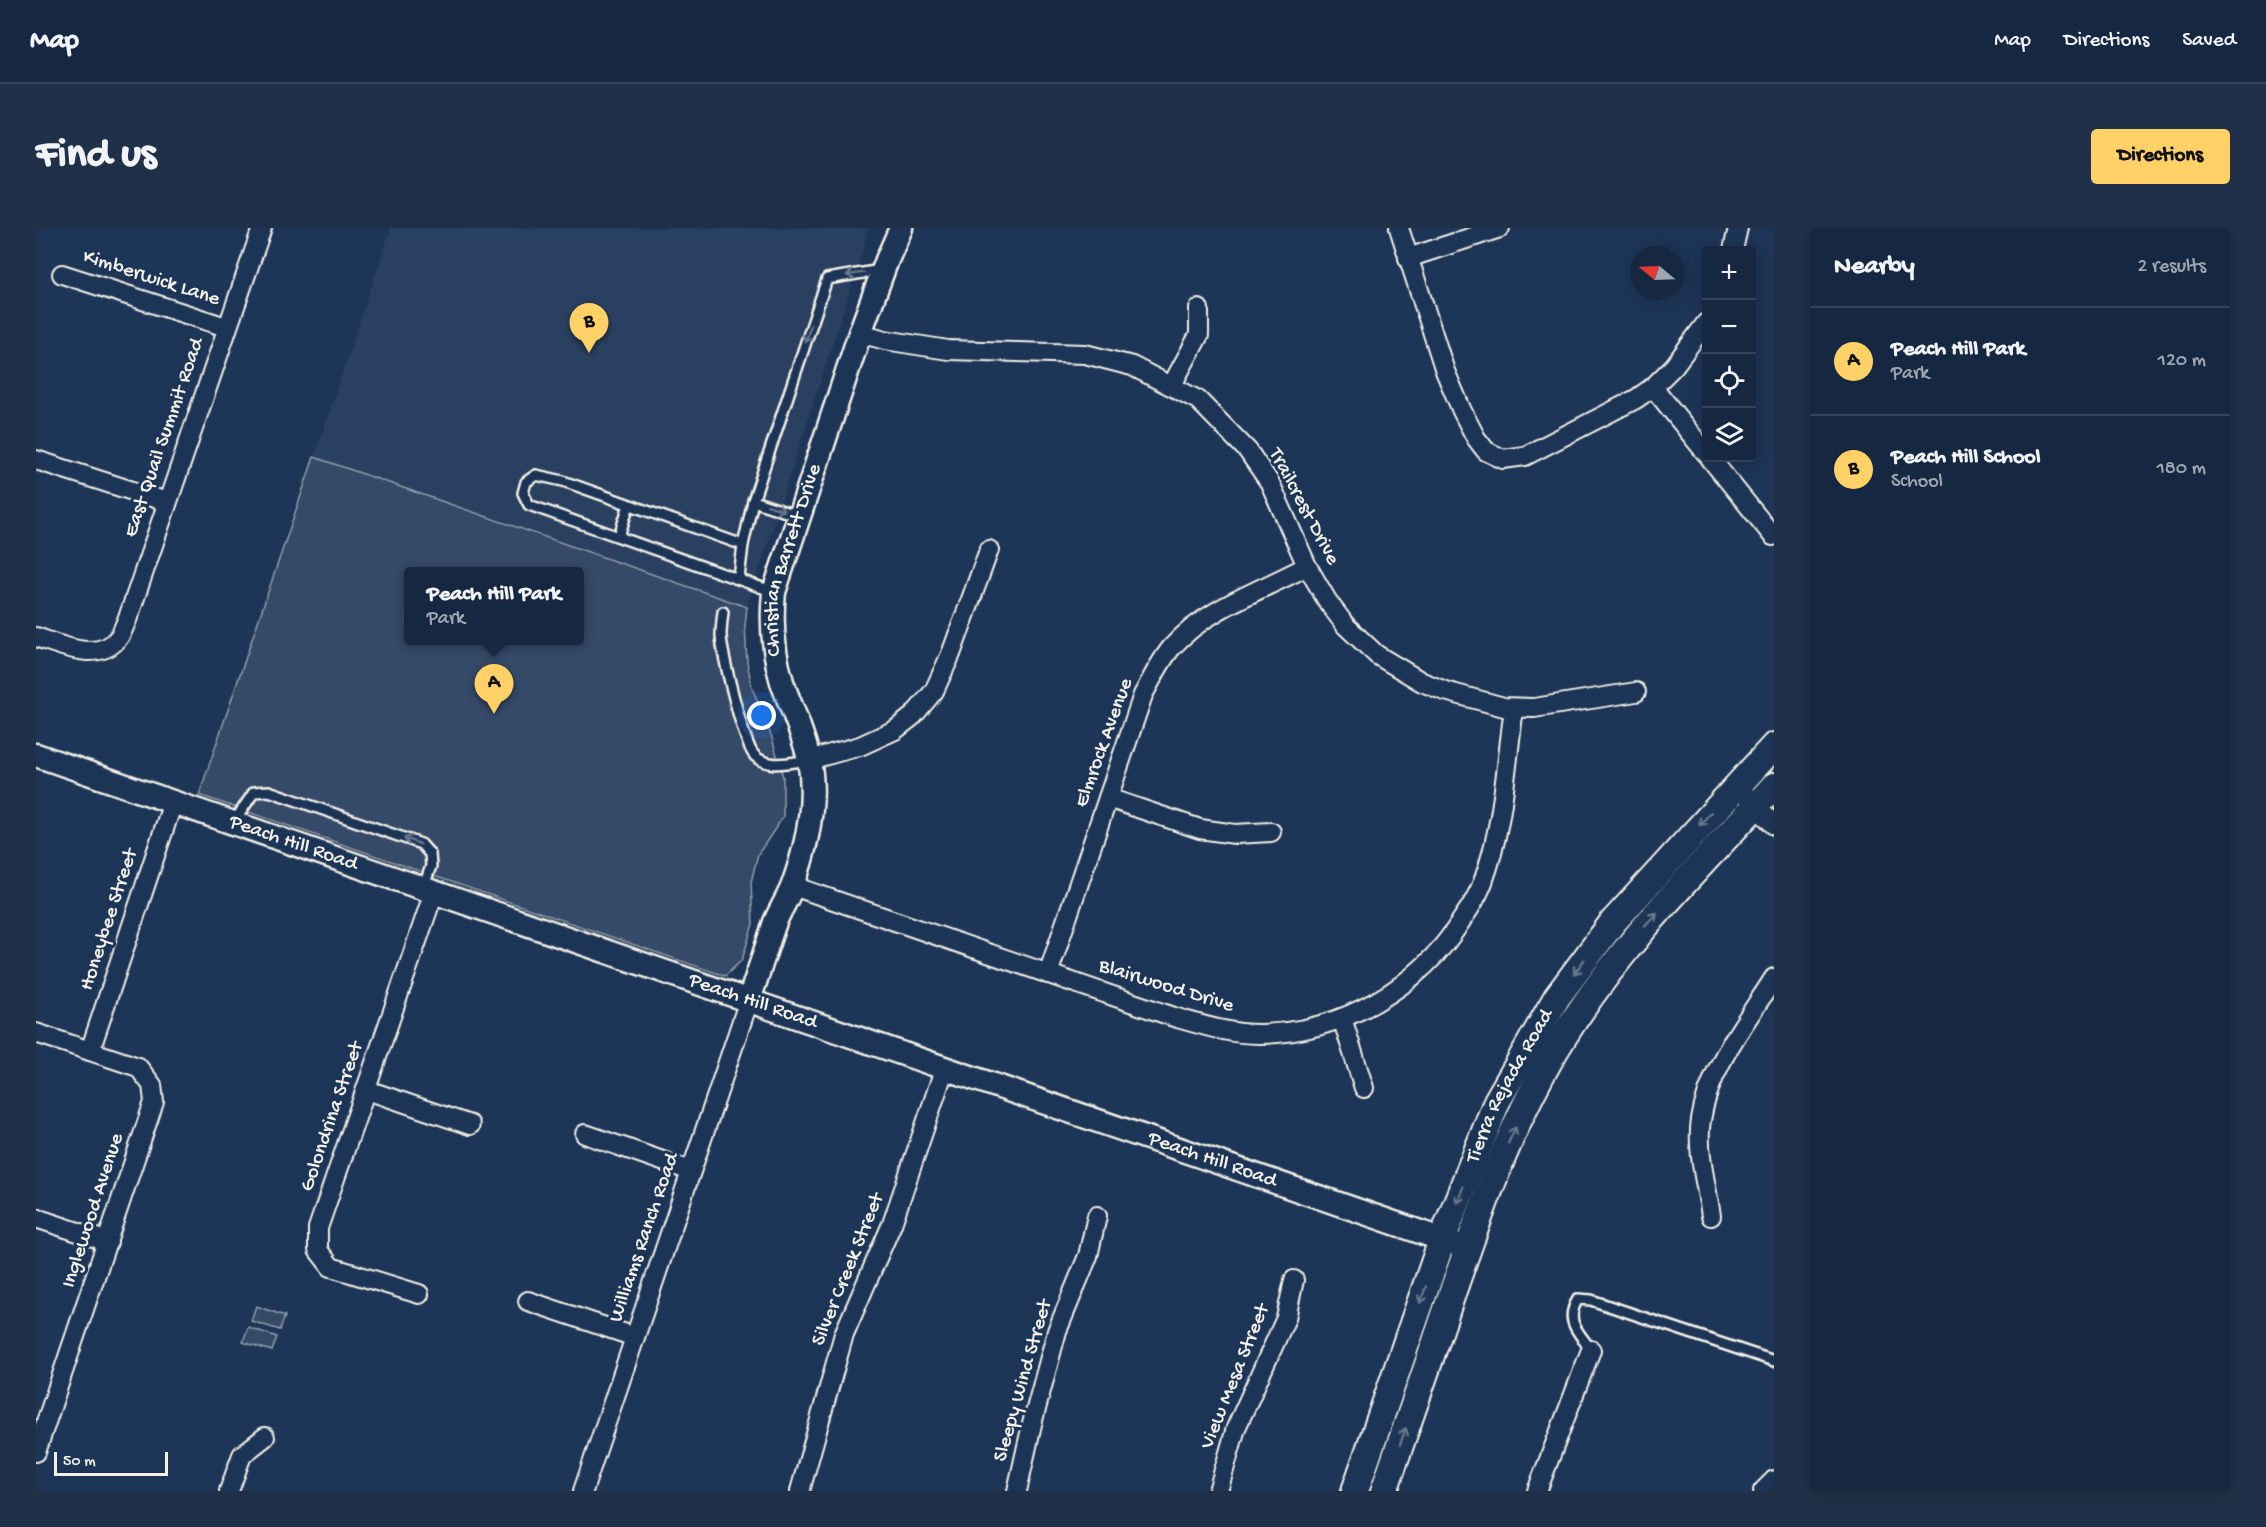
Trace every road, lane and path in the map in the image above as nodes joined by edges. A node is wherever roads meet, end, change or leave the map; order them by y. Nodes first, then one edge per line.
1 (262, 228) edge
2 (901, 228) edge
3 (1399, 228) edge
4 (1500, 228) edge
5 (1738, 228) edge
6 (1734, 246) edge
7 (1408, 258) junction
8 (883, 270) junction
9 (62, 274) dead end
10 (1199, 309) dead end
11 (226, 327) junction
12 (1702, 330) edge
13 (860, 333) junction
14 (1172, 385) junction
15 (1653, 387) junction
16 (1702, 447) edge
17 (36, 460) edge
18 (1713, 462) edge
19 (753, 501) junction
20 (167, 502) junction
21 (629, 505) junction
22 (798, 516) junction
23 (619, 536) junction
24 (1773, 536) edge
25 (743, 545) junction
26 (989, 550) dead end
27 (1307, 566) junction
28 (740, 578) junction
29 (774, 592) junction
30 (723, 612) dead end
31 (36, 637) edge
32 (1636, 692) dead end
33 (1514, 708) junction
34 (1774, 746) edge
35 (36, 755) edge
36 (809, 760) junction
37 (1736, 785) junction
38 (1774, 786) edge
39 (1108, 798) junction
40 (173, 802) junction
41 (1755, 806) junction
42 (234, 823) junction
43 (1774, 825) edge
44 (1271, 832) dead end
45 (793, 886) junction
46 (428, 891) junction
47 (1048, 974) junction
48 (1774, 978) edge
49 (749, 1000) junction
50 (1342, 1018) junction
51 (36, 1033) edge
52 (90, 1052) junction
53 (945, 1067) junction
54 (1364, 1088) dead end
55 (367, 1090) junction
56 (470, 1125) dead end
57 (585, 1134) dead end
58 (691, 1171) junction
59 (1097, 1216) dead end
60 (1711, 1216) dead end
61 (36, 1218) edge
62 (1442, 1240) junction
63 (108, 1242) junction
64 (1467, 1248) junction
65 (1294, 1280) dead end
66 (419, 1294) dead end
67 (528, 1301) dead end
68 (635, 1337) junction
69 (1592, 1350) joint
70 (1774, 1361) edge
71 (44, 1400) edge
72 (265, 1437) dead end
73 (36, 1452) edge
74 (1774, 1480) edge
75 (229, 1491) edge
76 (583, 1491) edge
77 (800, 1491) edge
78 (1017, 1491) edge
79 (1218, 1491) edge
80 (1354, 1491) edge
81 (1384, 1491) edge
82 (1537, 1491) edge
83 (1763, 1491) edge

1 - 11 street, East Quail Summit Road
2 - 8 street, Christian Barrett Drive
3 - 7 street
4 - 7 street
5 - 6 street
7 - 15 street
8 - 13 street, Christian Barrett Drive
8 -> 19 lane
9 - 11 street, Kimberwick Lane
10 - 14 street
11 - 20 street, East Quail Summit Road
12 - 15 street
13 - 14 street, Trailcrest Drive
13 - 22 street, Christian Barrett Drive
14 - 27 street, Trailcrest Drive
15 - 16 street
17 - 20 street
18 - 24 street
19 -> 22 lane
19 - 25 lane
20 - 31 street, East Quail Summit Road
21 - 23 lane
21 - 23 lane
21 - 25 lane
22 - 29 street, Christian Barrett Drive
23 - 28 lane
25 - 28 lane
26 - 36 street
27 - 33 street, Trailcrest Drive
27 - 39 street, Elmrock Avenue
28 - 29 lane
29 - 36 street, Christian Barrett Drive
30 - 36 lane
32 - 33 street, Trailcrest Drive
33 - 50 street, Blairwood Drive
34 - 37 main road, Tierra Rejada Road
35 - 40 street, Peach Hill Road
36 - 45 street, Christian Barrett Drive
37 - 41 street
37 -> 62 main road, Tierra Rejada Road
38 - 41 main road, Tierra Rejada Road
39 - 44 street
39 - 47 street, Elmrock Avenue
40 - 42 street, Peach Hill Road
40 - 52 street, Honeybee Street
41 - 43 street
64 -> 41 main road, Tierra Rejada Road
42 - 46 street, Peach Hill Road
46 -> 42 lane
45 - 47 street, Blairwood Drive
45 - 49 street, Christian Barrett Drive
46 - 49 street, Peach Hill Road
46 - 55 street, Golondrina Street
47 - 50 street, Blairwood Drive
48 - 60 street
49 - 53 street, Peach Hill Road
49 - 58 street, Williams Ranch Road
50 - 54 street
51 - 52 street
52 - 63 street, Inglewood Avenue
53 - 62 street, Peach Hill Road
53 - 77 street, Silver Creek Street
55 - 56 street
55 - 66 street, Golondrina Street
57 - 58 street
58 - 68 street, Williams Ranch Road
59 - 78 street, Sleepy Wind Street
61 - 63 street
62 - 64 street, Peach Hill Road
62 -> 80 main road, Tierra Rejada Road
63 - 71 street, Inglewood Avenue
81 -> 64 main road, Tierra Rejada Road
65 - 79 street, View Mesa Street
67 - 68 street
68 - 76 street, Williams Ranch Road
69 - 70 lane
69 - 82 street
71 - 73 street, Inglewood Avenue
72 - 75 street
74 - 83 street

